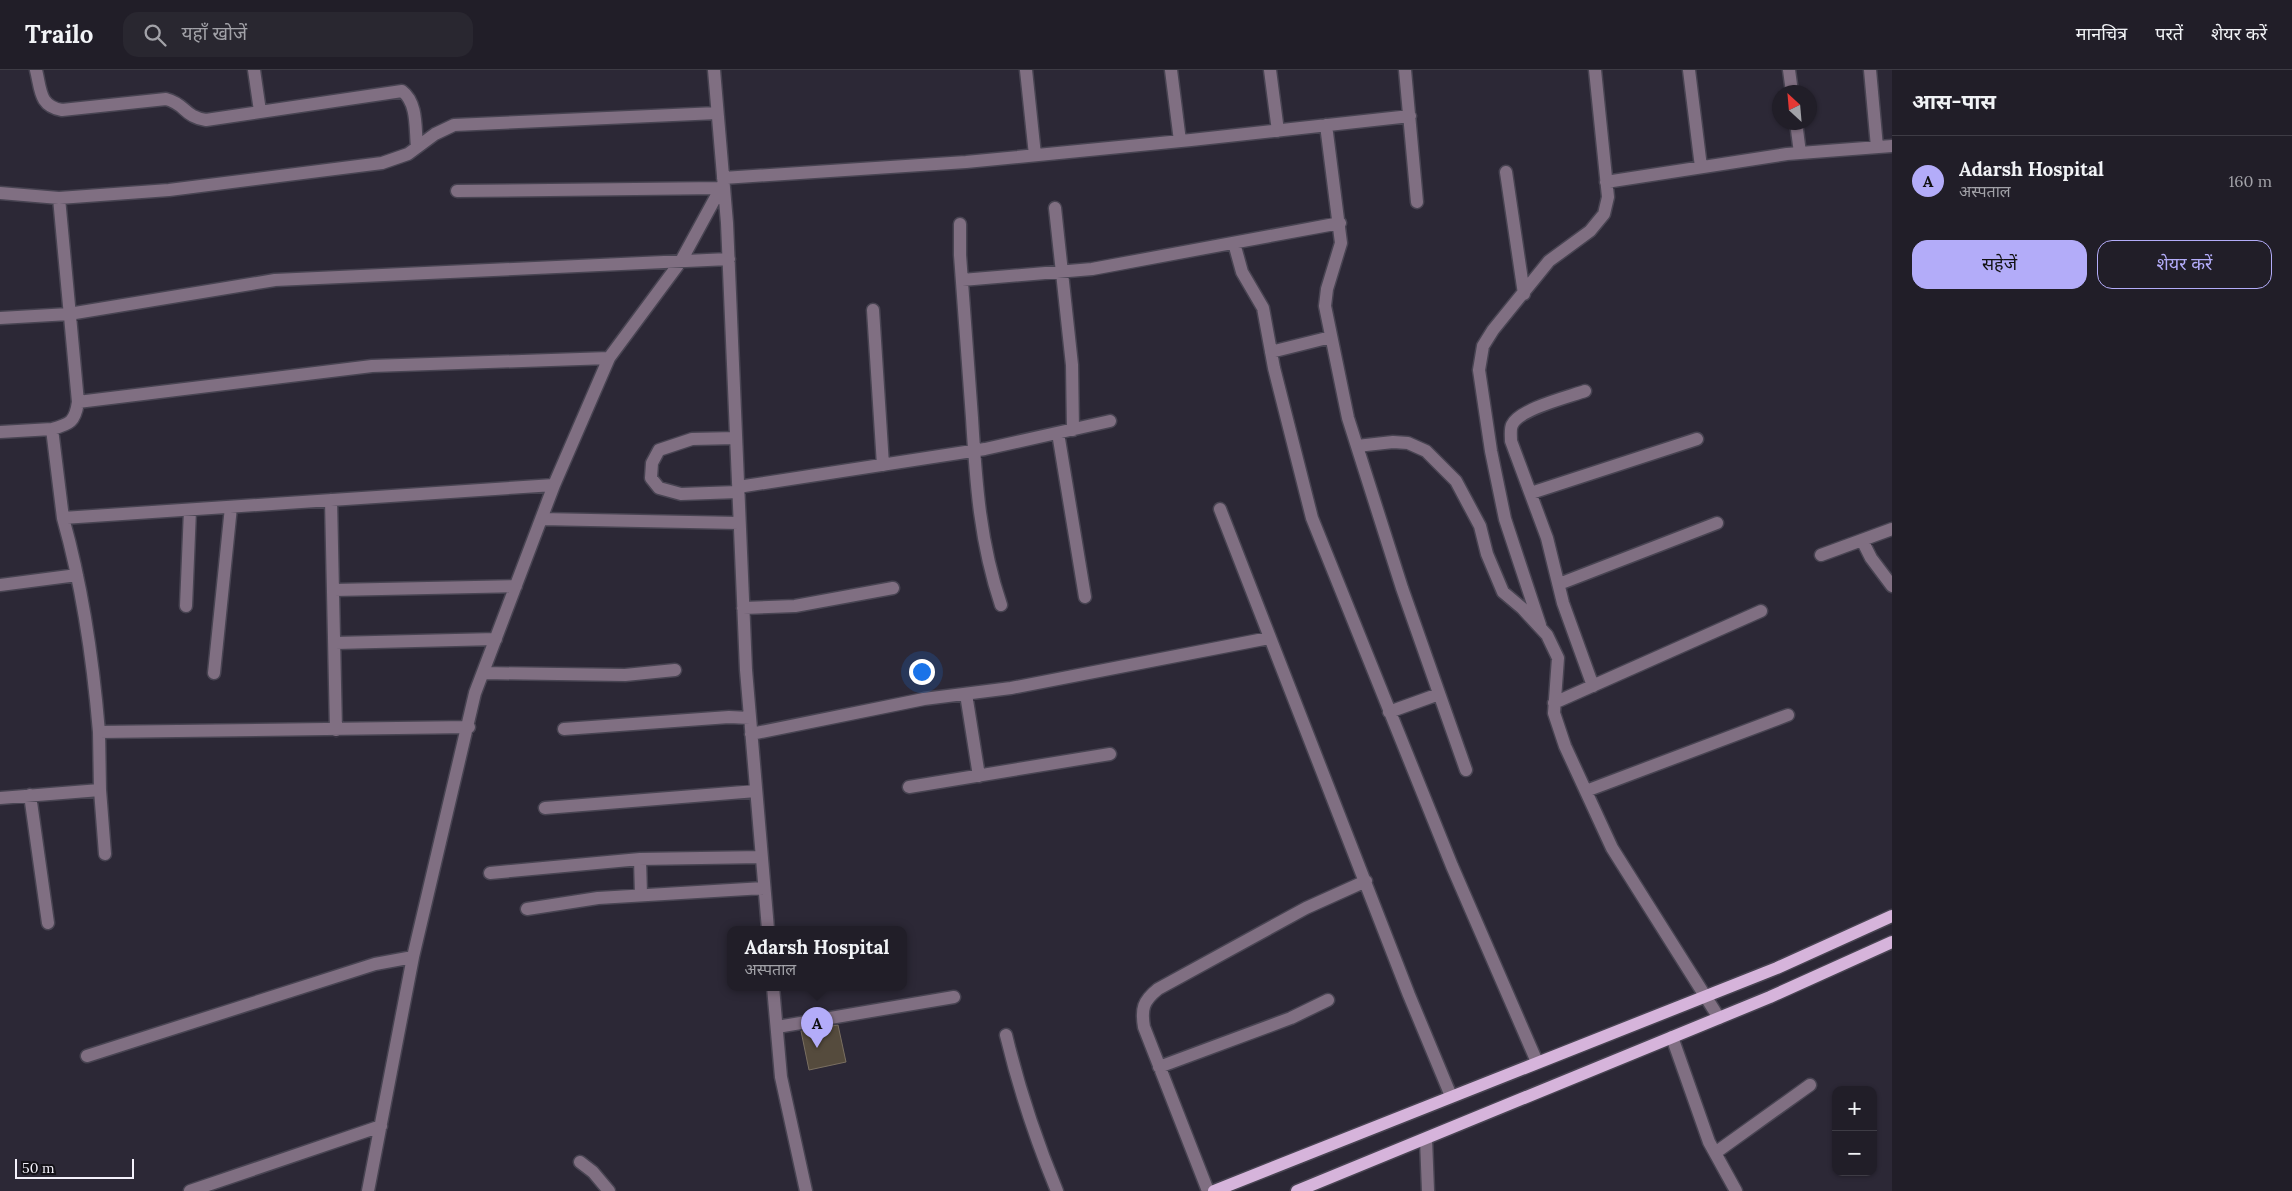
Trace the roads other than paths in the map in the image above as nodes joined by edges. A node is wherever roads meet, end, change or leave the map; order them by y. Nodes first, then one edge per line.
1 (36, 70) edge
2 (254, 70) edge
3 (714, 70) edge
4 (1026, 70) edge
5 (1171, 70) edge
6 (1270, 70) edge
7 (1406, 70) edge
8 (1595, 70) edge
9 (1689, 70) edge
10 (1789, 70) edge
11 (1870, 70) edge
12 (1791, 85) edge
13 (260, 111) junction
14 (718, 113) junction
15 (1410, 116) junction
16 (1326, 125) junction
17 (1797, 130) edge
18 (1278, 131) junction
19 (1180, 141) junction
20 (1892, 146) edge
21 (417, 147) junction
22 (1877, 147) junction
23 (1800, 153) junction
24 (1035, 155) junction
25 (1701, 167) junction
26 (1506, 172) dead end
27 (1606, 182) junction
28 (722, 183) junction
29 (457, 191) dead end
30 (0, 193) edge
31 (59, 198) junction
32 (1417, 202) dead end
33 (1055, 208) dead end
34 (1340, 223) junction
35 (960, 224) dead end
36 (1234, 243) junction
37 (728, 258) junction
38 (681, 261) junction
39 (1062, 271) junction
40 (962, 280) junction
41 (1524, 294) junction
42 (873, 310) dead end
43 (69, 314) junction
44 (0, 318) edge
45 (1332, 337) junction
46 (1271, 352) junction
47 (609, 358) junction
48 (1584, 391) dead end
49 (78, 402) junction
50 (1110, 422) dead end
51 (52, 429) junction
52 (1073, 430) junction
53 (0, 432) edge
54 (1058, 433) junction
55 (736, 438) junction
56 (1697, 439) dead end
57 (1357, 446) junction
58 (974, 451) junction
59 (883, 465) junction
60 (554, 485) junction
61 (738, 489) junction
62 (1530, 493) junction
63 (331, 500) junction
64 (231, 507) junction
65 (1220, 508) dead end
66 (190, 510) junction
67 (63, 518) junction
68 (541, 519) junction
69 (740, 523) junction
70 (1717, 523) dead end
71 (1892, 529) edge
72 (1862, 540) junction
73 (1821, 554) dead end
74 (77, 576) junction
75 (1559, 584) junction
76 (0, 585) edge
77 (516, 586) junction
78 (1892, 586) edge
79 (893, 588) dead end
80 (334, 590) junction
81 (1086, 597) dead end
82 (1001, 605) dead end
83 (186, 606) dead end
84 (743, 608) junction
85 (1761, 612) dead end
86 (1542, 630) junction
87 (1269, 638) junction
88 (496, 639) junction
89 (335, 643) junction
90 (676, 670) dead end
91 (214, 673) dead end
92 (483, 673) junction
93 (1593, 686) junction
94 (966, 694) junction
95 (1439, 694) junction
96 (1554, 703) junction
97 (1389, 712) junction
98 (1788, 715) dead end
99 (750, 718) junction
100 (469, 727) junction
101 (564, 729) dead end
102 (336, 730) junction
103 (99, 732) junction
104 (751, 734) junction
105 (1110, 754) dead end
106 (1466, 770) dead end
107 (979, 776) junction
108 (909, 787) dead end
109 (100, 790) junction
110 (756, 791) junction
111 (1586, 791) junction
112 (30, 795) junction
113 (0, 798) edge
114 (545, 808) dead end
115 (105, 854) dead end
116 (762, 857) junction
117 (640, 859) junction
118 (490, 872) dead end
119 (1366, 880) junction
120 (764, 888) junction
121 (641, 895) junction
122 (526, 909) dead end
123 (1892, 916) edge
124 (48, 923) dead end
125 (768, 926) edge
126 (1892, 942) edge
127 (413, 957) junction
128 (773, 991) edge
129 (1705, 996) junction
130 (954, 997) dead end
131 (1328, 1000) dead end
132 (1719, 1018) junction
133 (777, 1028) junction
134 (1006, 1035) dead end
135 (1672, 1037) junction
136 (87, 1056) dead end
137 (1537, 1062) junction
138 (1160, 1067) junction
139 (1810, 1085) dead end
140 (1451, 1096) junction
141 (381, 1126) junction
142 (1426, 1139) junction
143 (1715, 1153) junction
144 (580, 1162) dead end
145 (190, 1191) edge
146 (368, 1191) edge
147 (609, 1191) edge
148 (806, 1191) edge
149 (1057, 1191) edge
150 (1208, 1191) edge
151 (1214, 1191) edge
152 (1297, 1191) edge
153 (1428, 1191) edge
154 (1736, 1191) edge

1 - 13 street
2 - 13 street
3 - 14 street
4 - 24 street
5 - 19 street
6 - 18 street
7 - 15 street
8 - 27 street
9 - 25 street
10 - 12 street
11 - 22 street
13 - 21 street
14 - 21 street
14 - 28 street
15 - 16 street
15 - 32 street
16 - 18 street
16 - 34 street
17 - 23 street
18 - 19 street
19 - 24 street
20 - 22 street
21 - 31 street
22 - 23 street
23 - 25 street
24 - 28 street
25 - 27 street
26 - 41 street
27 - 41 street
28 - 29 street
28 - 37 street
28 - 38 street
30 - 31 street
31 - 43 street
33 - 39 street
34 - 36 street
34 - 45 street
35 - 40 street
36 - 39 street
36 - 46 street
37 - 38 street
37 - 55 street
38 - 43 street
38 - 47 street
39 - 40 street
39 - 52 street
40 - 58 street
41 - 86 street
42 - 59 street
43 - 44 street
43 - 49 street
45 - 46 street
45 - 57 street
46 - 97 street
47 - 49 street
47 - 60 street
48 - 62 street
49 - 51 street
50 - 52 street
51 - 53 street
51 - 67 street
52 - 54 street
54 - 58 street
54 - 81 street
55 - 61 street
55 - 61 street
56 - 62 street
57 - 86 street
57 - 95 street
58 - 59 street
58 - 82 street
59 - 61 street
60 - 63 street
60 - 68 street
61 - 69 street
62 - 75 street
63 - 64 street
63 - 80 street
64 - 66 street
64 - 91 street
65 - 87 street
66 - 67 street
66 - 83 street
67 - 74 street
68 - 69 street
68 - 77 street
69 - 84 street
70 - 75 street
71 - 72 street
72 - 73 street
72 - 78 street
74 - 76 street
74 - 103 street
75 - 93 street
77 - 80 street
77 - 88 street
79 - 84 street
80 - 89 street
84 - 99 street
85 - 93 street
86 - 96 street
87 - 94 street
87 - 119 street
88 - 89 street
88 - 92 street
89 - 102 street
90 - 92 street
92 - 100 street
93 - 96 street
94 - 104 street
94 - 107 street
95 - 97 street
95 - 106 street
96 - 111 street
97 - 137 street
98 - 111 street
99 - 101 street
99 - 104 street
100 - 102 street
100 - 127 street
102 - 103 street
103 - 109 street
104 - 110 street
105 - 107 street
107 - 108 street
109 - 112 street
109 - 115 street
110 - 114 street
110 - 116 street
111 - 129 street
112 - 113 street
112 - 124 street
116 - 117 street
116 - 120 street
117 - 118 street
117 - 121 street
119 - 138 street
119 - 140 street
120 - 121 street
120 - 125 street
121 - 122 street
123 - 129 main road
126 - 132 main road
127 - 136 street
127 - 141 street
128 - 133 street
129 - 132 street
129 - 137 main road
130 - 133 street
131 - 138 street
132 - 135 main road
133 - 148 street
134 - 149 street
135 - 142 main road
135 - 143 street
137 - 140 main road
138 - 150 street
139 - 143 street
140 - 151 main road
141 - 145 street
141 - 146 street
142 - 152 main road
142 - 153 street
143 - 154 street
144 - 147 street

